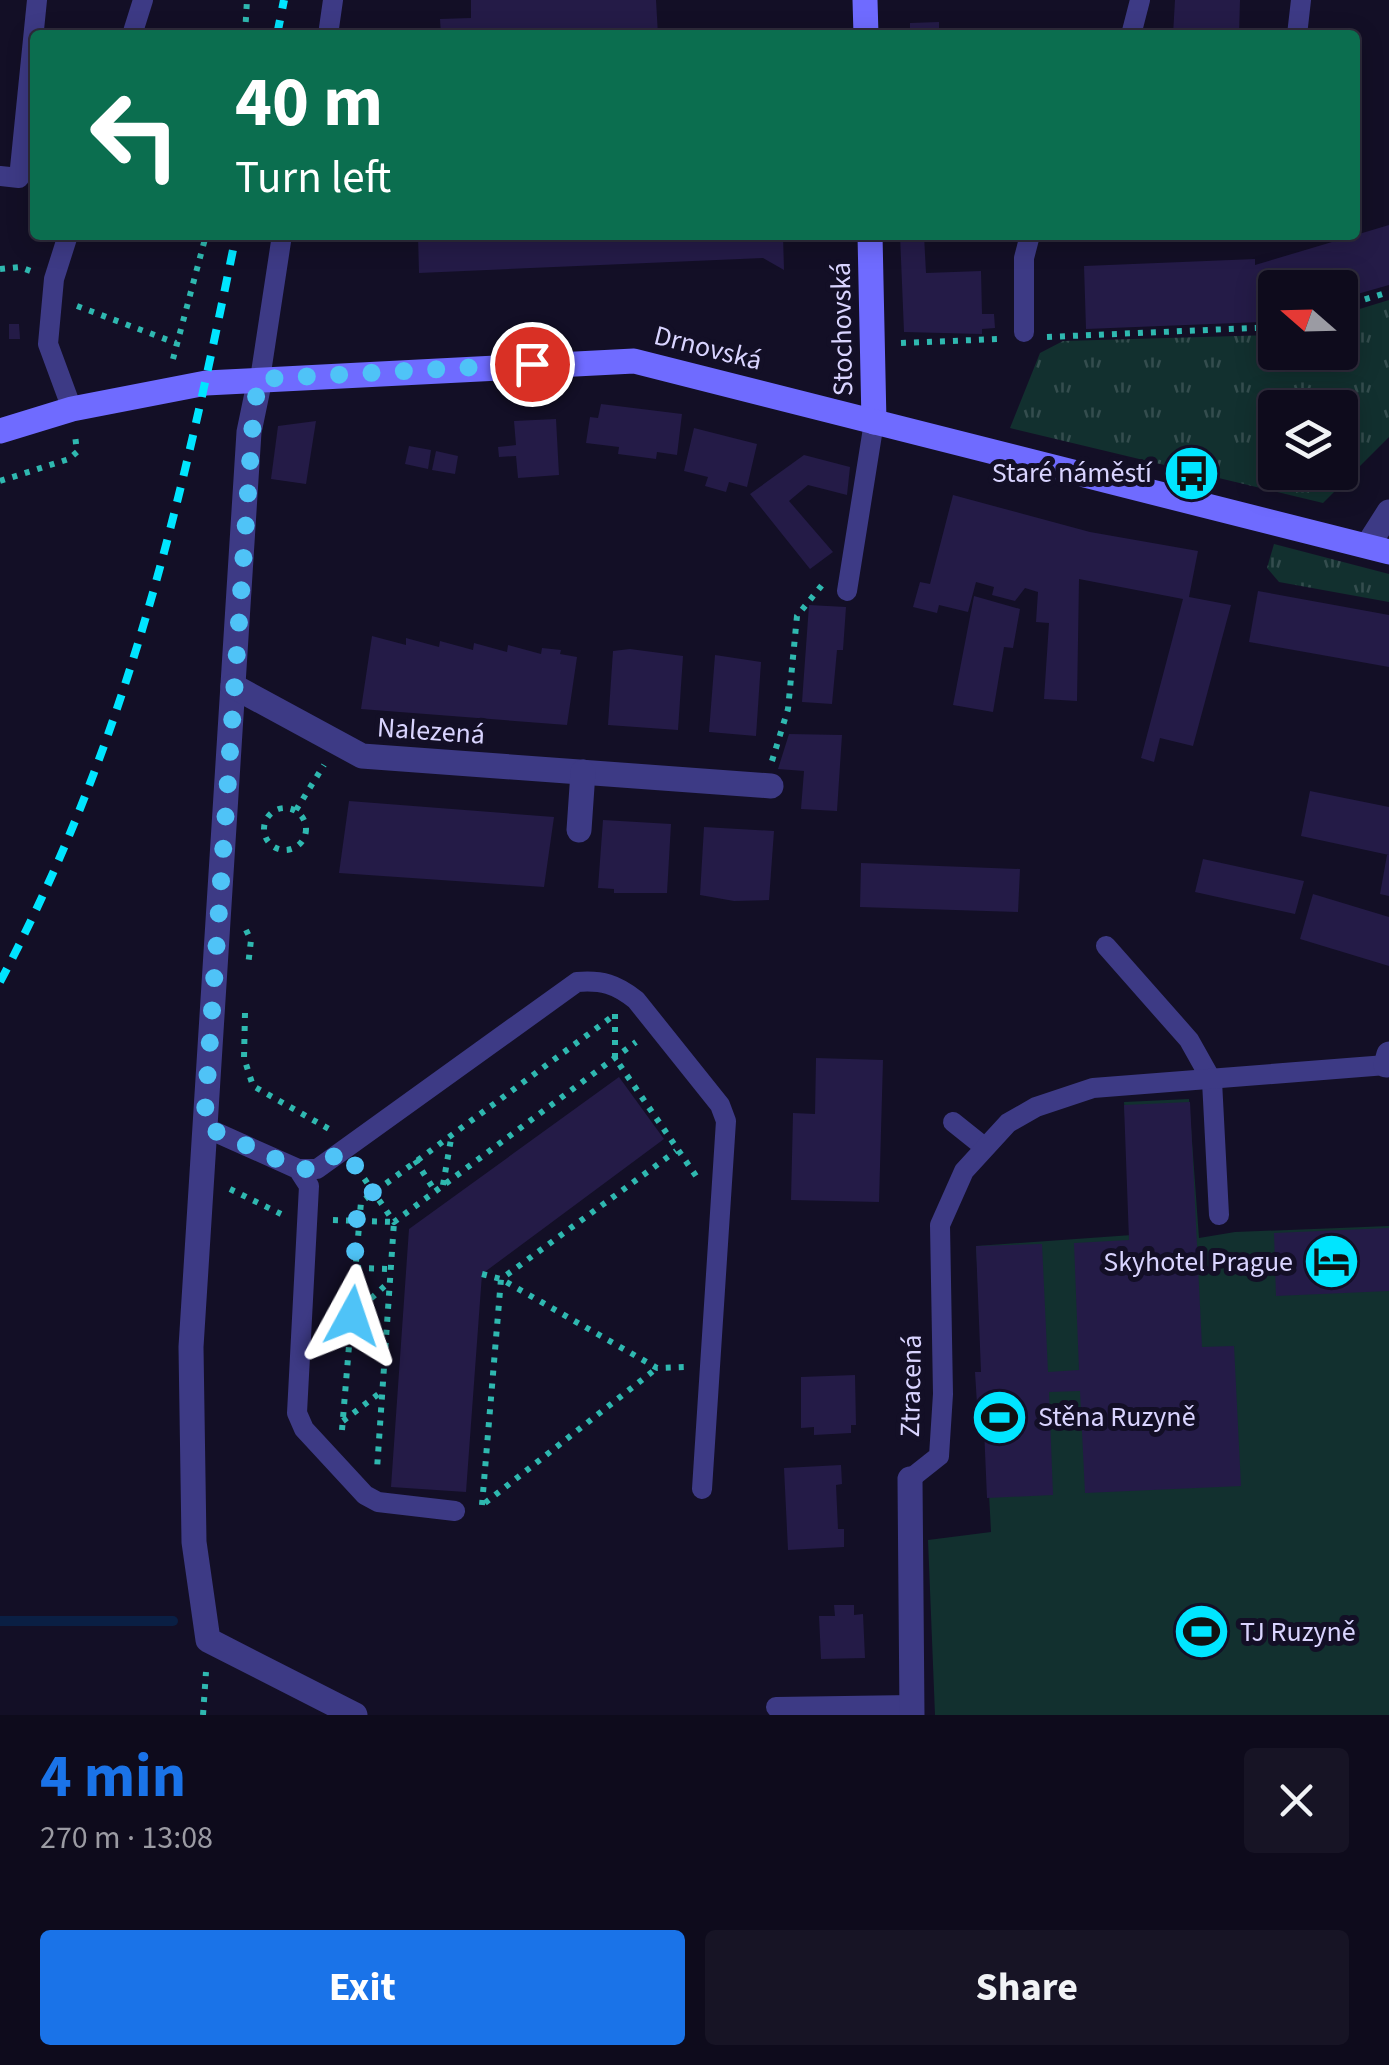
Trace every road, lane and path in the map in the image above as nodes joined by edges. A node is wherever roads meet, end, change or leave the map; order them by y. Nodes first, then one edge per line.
1 (37, 0) edge
2 (143, 0) edge
3 (247, 0) edge
4 (333, 0) edge
5 (865, 0) edge
6 (1140, 0) edge
7 (1302, 0) edge
8 (34, 30) edge
9 (134, 30) edge
10 (245, 30) edge
11 (329, 30) edge
12 (866, 30) edge
13 (1132, 30) edge
14 (1298, 30) edge
15 (30, 69) edge
16 (0, 176) edge
17 (66, 240) edge
18 (205, 240) edge
19 (281, 240) edge
20 (870, 240) edge
21 (1029, 240) edge
22 (54, 280) junction
23 (1389, 292) edge
24 (1358, 301) edge
25 (1258, 328) edge
26 (1023, 336) junction
27 (176, 343) junction
28 (901, 343) dead end
29 (173, 359) dead end
30 (260, 379) junction
31 (72, 409) junction
32 (874, 422) junction
33 (0, 431) edge
34 (0, 481) edge
35 (1389, 512) edge
36 (1379, 548) edge
37 (854, 554) junction
38 (847, 591) dead end
39 (232, 686) junction
40 (328, 759) dead end
41 (583, 772) junction
42 (766, 785) joint
43 (296, 810) junction
44 (579, 830) dead end
45 (244, 927) dead end
46 (1106, 946) dead end
47 (246, 977) dead end
48 (636, 1000) junction
49 (245, 1010) dead end
50 (614, 1016) junction
51 (657, 1027) junction
52 (616, 1058) junction
53 (1388, 1060) edge
54 (1212, 1081) junction
55 (953, 1122) dead end
56 (204, 1126) junction
57 (451, 1135) junction
58 (983, 1146) junction
59 (344, 1149) junction
60 (676, 1151) junction
61 (682, 1158) dead end
62 (415, 1161) junction
63 (298, 1169) junction
64 (439, 1189) junction
65 (373, 1192) junction
66 (1218, 1216) dead end
67 (394, 1222) junction
68 (356, 1268) junction
69 (390, 1270) junction
70 (482, 1274) dead end
71 (502, 1279) junction
72 (390, 1281) junction
73 (352, 1316) junction
74 (692, 1349) dead end
75 (657, 1368) junction
76 (382, 1392) junction
77 (342, 1422) junction
78 (338, 1466) junction
79 (910, 1479) joint
80 (702, 1489) dead end
81 (378, 1502) junction
82 (482, 1505) junction
83 (455, 1511) joint
84 (208, 1640) junction
85 (776, 1706) dead end
86 (912, 1710) edge
87 (204, 1715) edge
88 (354, 1715) edge

1 - 8 lane
2 - 9 lane
3 - 10 path
4 - 11 lane
5 - 12 main road
6 - 13 lane
7 - 14 lane
15 - 16 lane
17 - 22 lane
18 - 27 path
19 - 30 lane
20 - 32 main road, Stochovská
21 - 26 lane
22 - 27 path
22 - 31 lane
23 - 24 path
25 - 26 path
26 - 28 path
27 - 29 path
30 - 31 main road, Drnovská
30 - 32 main road, Drnovská
30 - 39 street
31 - 33 main road, Drnovská
31 - 34 path
32 - 36 main road, Drnovská
32 - 37 lane
35 - 36 street
37 - 38 lane
37 - 42 path
39 - 41 street, Nalezená
39 - 56 street
40 - 43 path
41 - 42 street, Nalezená
41 - 44 street
43 - 43 path
45 - 47 path
46 - 54 lane
48 - 50 path
48 - 51 lane
48 - 59 lane
49 - 59 path
50 - 52 path
50 - 57 path
51 - 52 path
51 - 80 lane
52 - 60 path
52 - 64 path
53 - 54 lane
54 - 58 lane
54 - 66 lane
55 - 58 lane
56 - 63 lane
56 - 84 street
57 - 62 path
57 - 64 path
58 - 79 lane, Ztracená
59 - 63 lane
59 - 65 path
60 - 61 path
60 - 71 path
62 - 64 path
62 - 65 path
63 - 78 lane
64 - 67 path
65 - 67 path
65 - 68 path
67 - 69 path
68 - 69 path
68 - 73 path
69 - 72 path
70 - 71 path
71 - 75 path
71 - 82 path
72 - 73 path
72 - 76 path
73 - 77 path
74 - 75 path
75 - 82 path
76 - 77 path
76 - 81 path
77 - 78 path
78 - 81 lane
79 - 86 street, Ztracená
81 - 83 lane
82 - 83 path
84 - 87 path
84 - 88 street
85 - 86 lane

